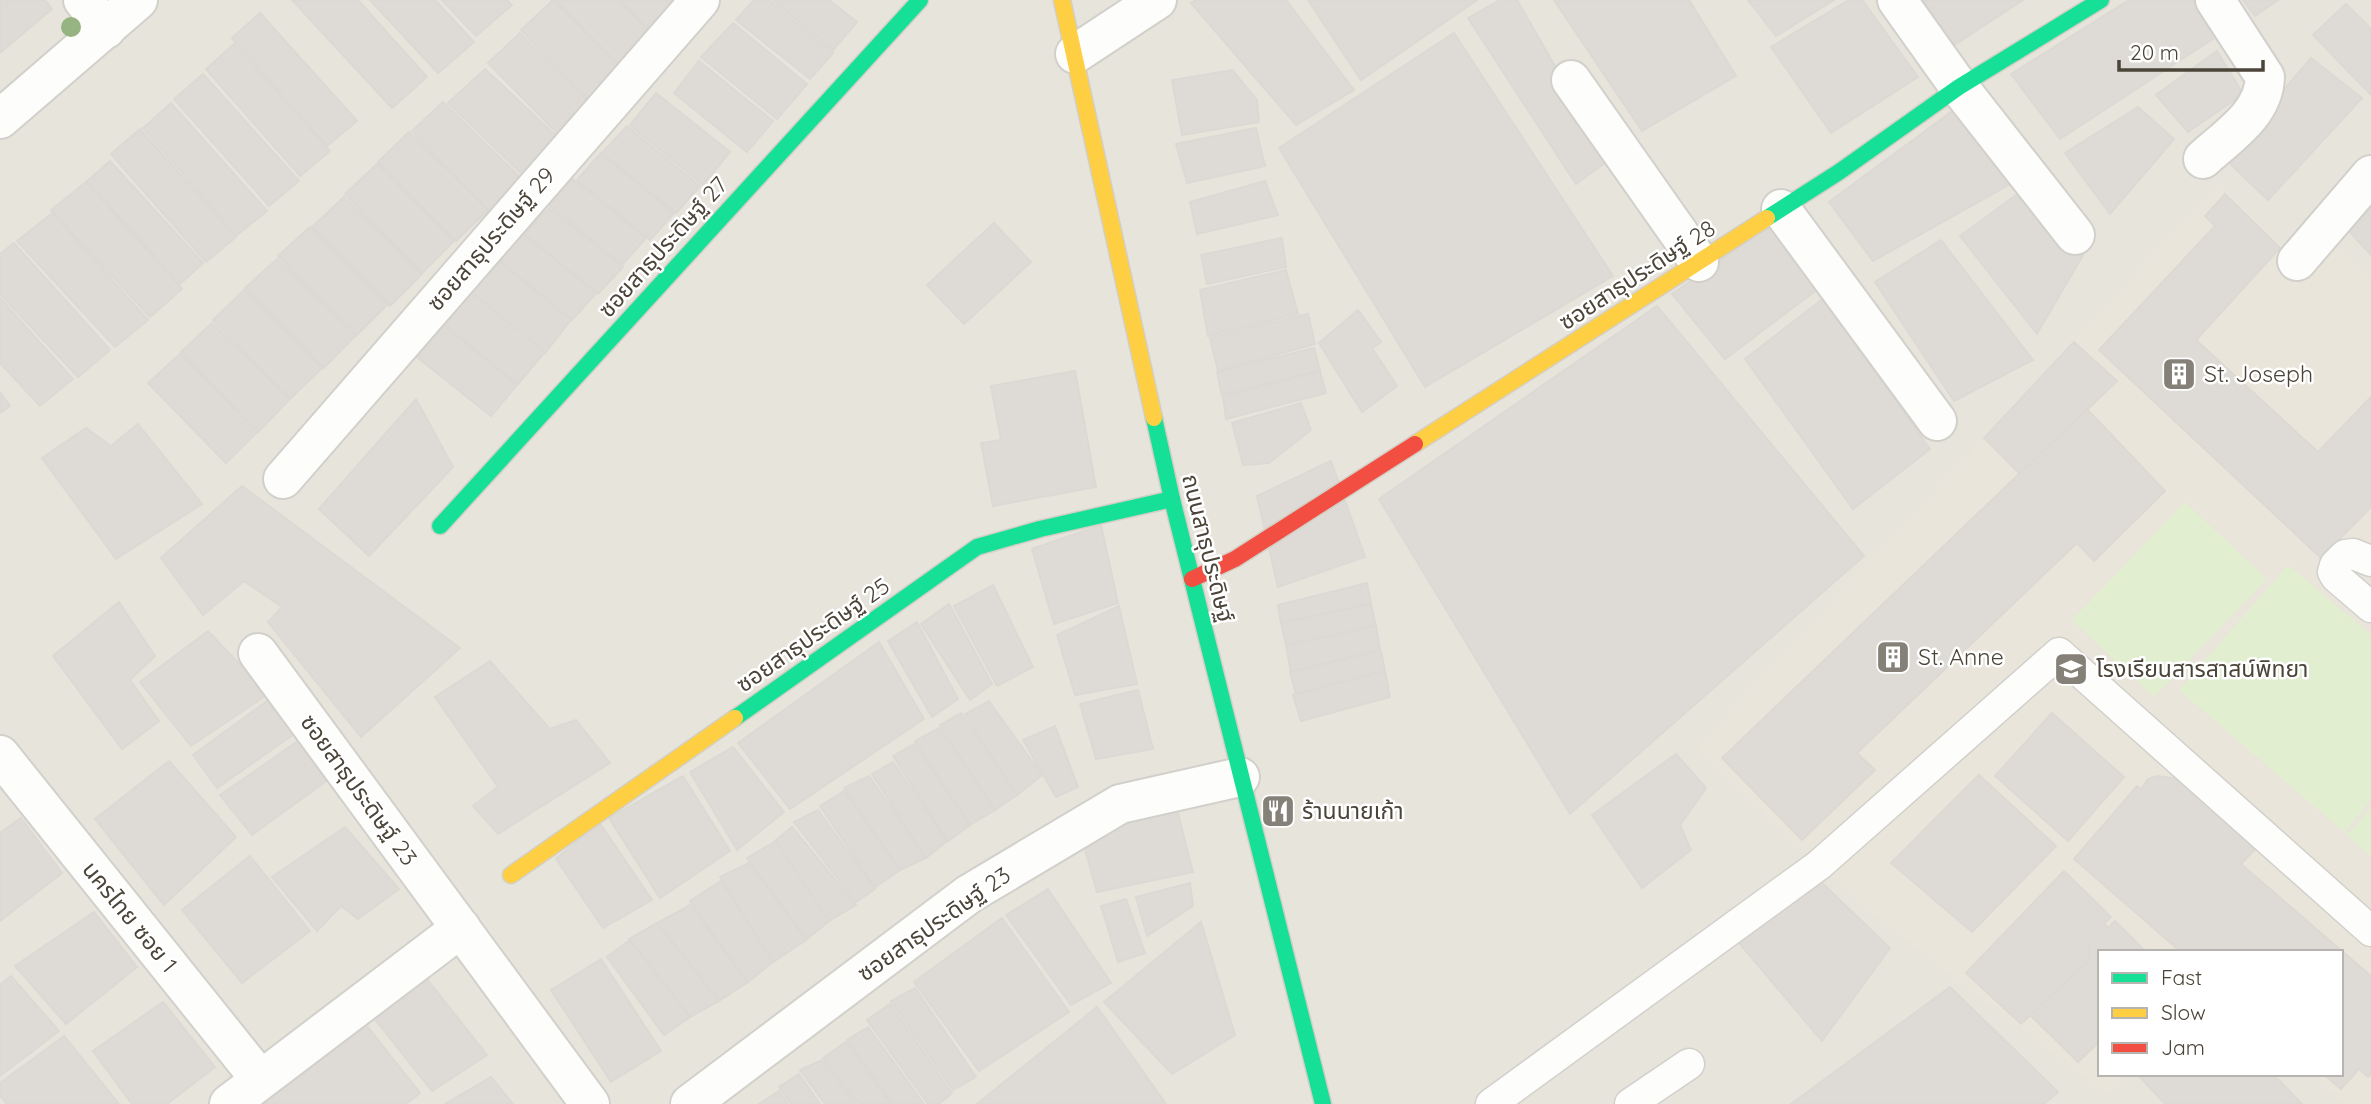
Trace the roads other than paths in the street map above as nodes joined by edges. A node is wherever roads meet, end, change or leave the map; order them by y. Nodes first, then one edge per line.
1 (83, 0) edge
2 (138, 0) edge
3 (700, 0) edge
4 (919, 0) edge
5 (1062, 0) edge
6 (1157, 0) edge
7 (1897, 0) edge
8 (2101, 0) edge
9 (2215, 0) edge
10 (106, 29) junction
11 (1075, 54) junction
12 (1571, 80) dead end
13 (1959, 87) junction
14 (0, 119) edge
15 (2203, 159) dead end
16 (2371, 175) edge
17 (1781, 209) junction
18 (2075, 234) dead end
19 (2297, 261) dead end
20 (1699, 262) junction
21 (1937, 421) dead end
22 (283, 478) dead end
23 (1172, 499) junction
24 (440, 526) dead end
25 (2371, 561) edge
26 (1192, 579) junction
27 (2371, 607) edge
28 (258, 653) dead end
29 (0, 755) edge
30 (1240, 777) junction
31 (511, 875) dead end
32 (461, 928) junction
33 (2371, 931) edge
34 (1689, 1064) dead end
35 (260, 1079) junction
36 (1634, 1103) edge
37 (229, 1104) edge
38 (590, 1104) edge
39 (690, 1104) edge
40 (1324, 1104) edge
41 (1491, 1104) edge

1 - 10 street
2 - 10 street
3 - 22 street, ซอยสาธุประดิษฐ์ 29
4 - 24 street, ซอยสาธุประดิษฐ์ 27
5 - 11 street, ถนนสาธุประดิษฐ์
6 - 11 street
7 - 13 street
8 - 13 street, ซอยสาธุประดิษฐ์ 28
9 - 15 street
10 - 14 street
11 - 23 street, ถนนสาธุประดิษฐ์
12 - 20 street
13 - 17 street, ซอยสาธุประดิษฐ์ 28
13 - 18 street
16 - 19 street
17 - 20 street, ซอยสาธุประดิษฐ์ 28
17 - 21 street
20 - 26 street, ซอยสาธุประดิษฐ์ 28
23 - 26 street, ถนนสาธุประดิษฐ์
23 - 31 street, ซอยสาธุประดิษฐ์ 25
25 - 27 lane
26 - 30 street, ถนนสาธุประดิษฐ์
28 - 32 street, ซอยสาธุประดิษฐ์ 23
29 - 35 street, นครไทย ซอย 1
30 - 39 street, ซอยสาธุประดิษฐ์ 23
30 - 40 street, ถนนสาธุประดิษฐ์
32 - 35 street
32 - 38 street, ซอยสาธุประดิษฐ์ 23
33 - 41 lane
34 - 36 lane
35 - 37 street

